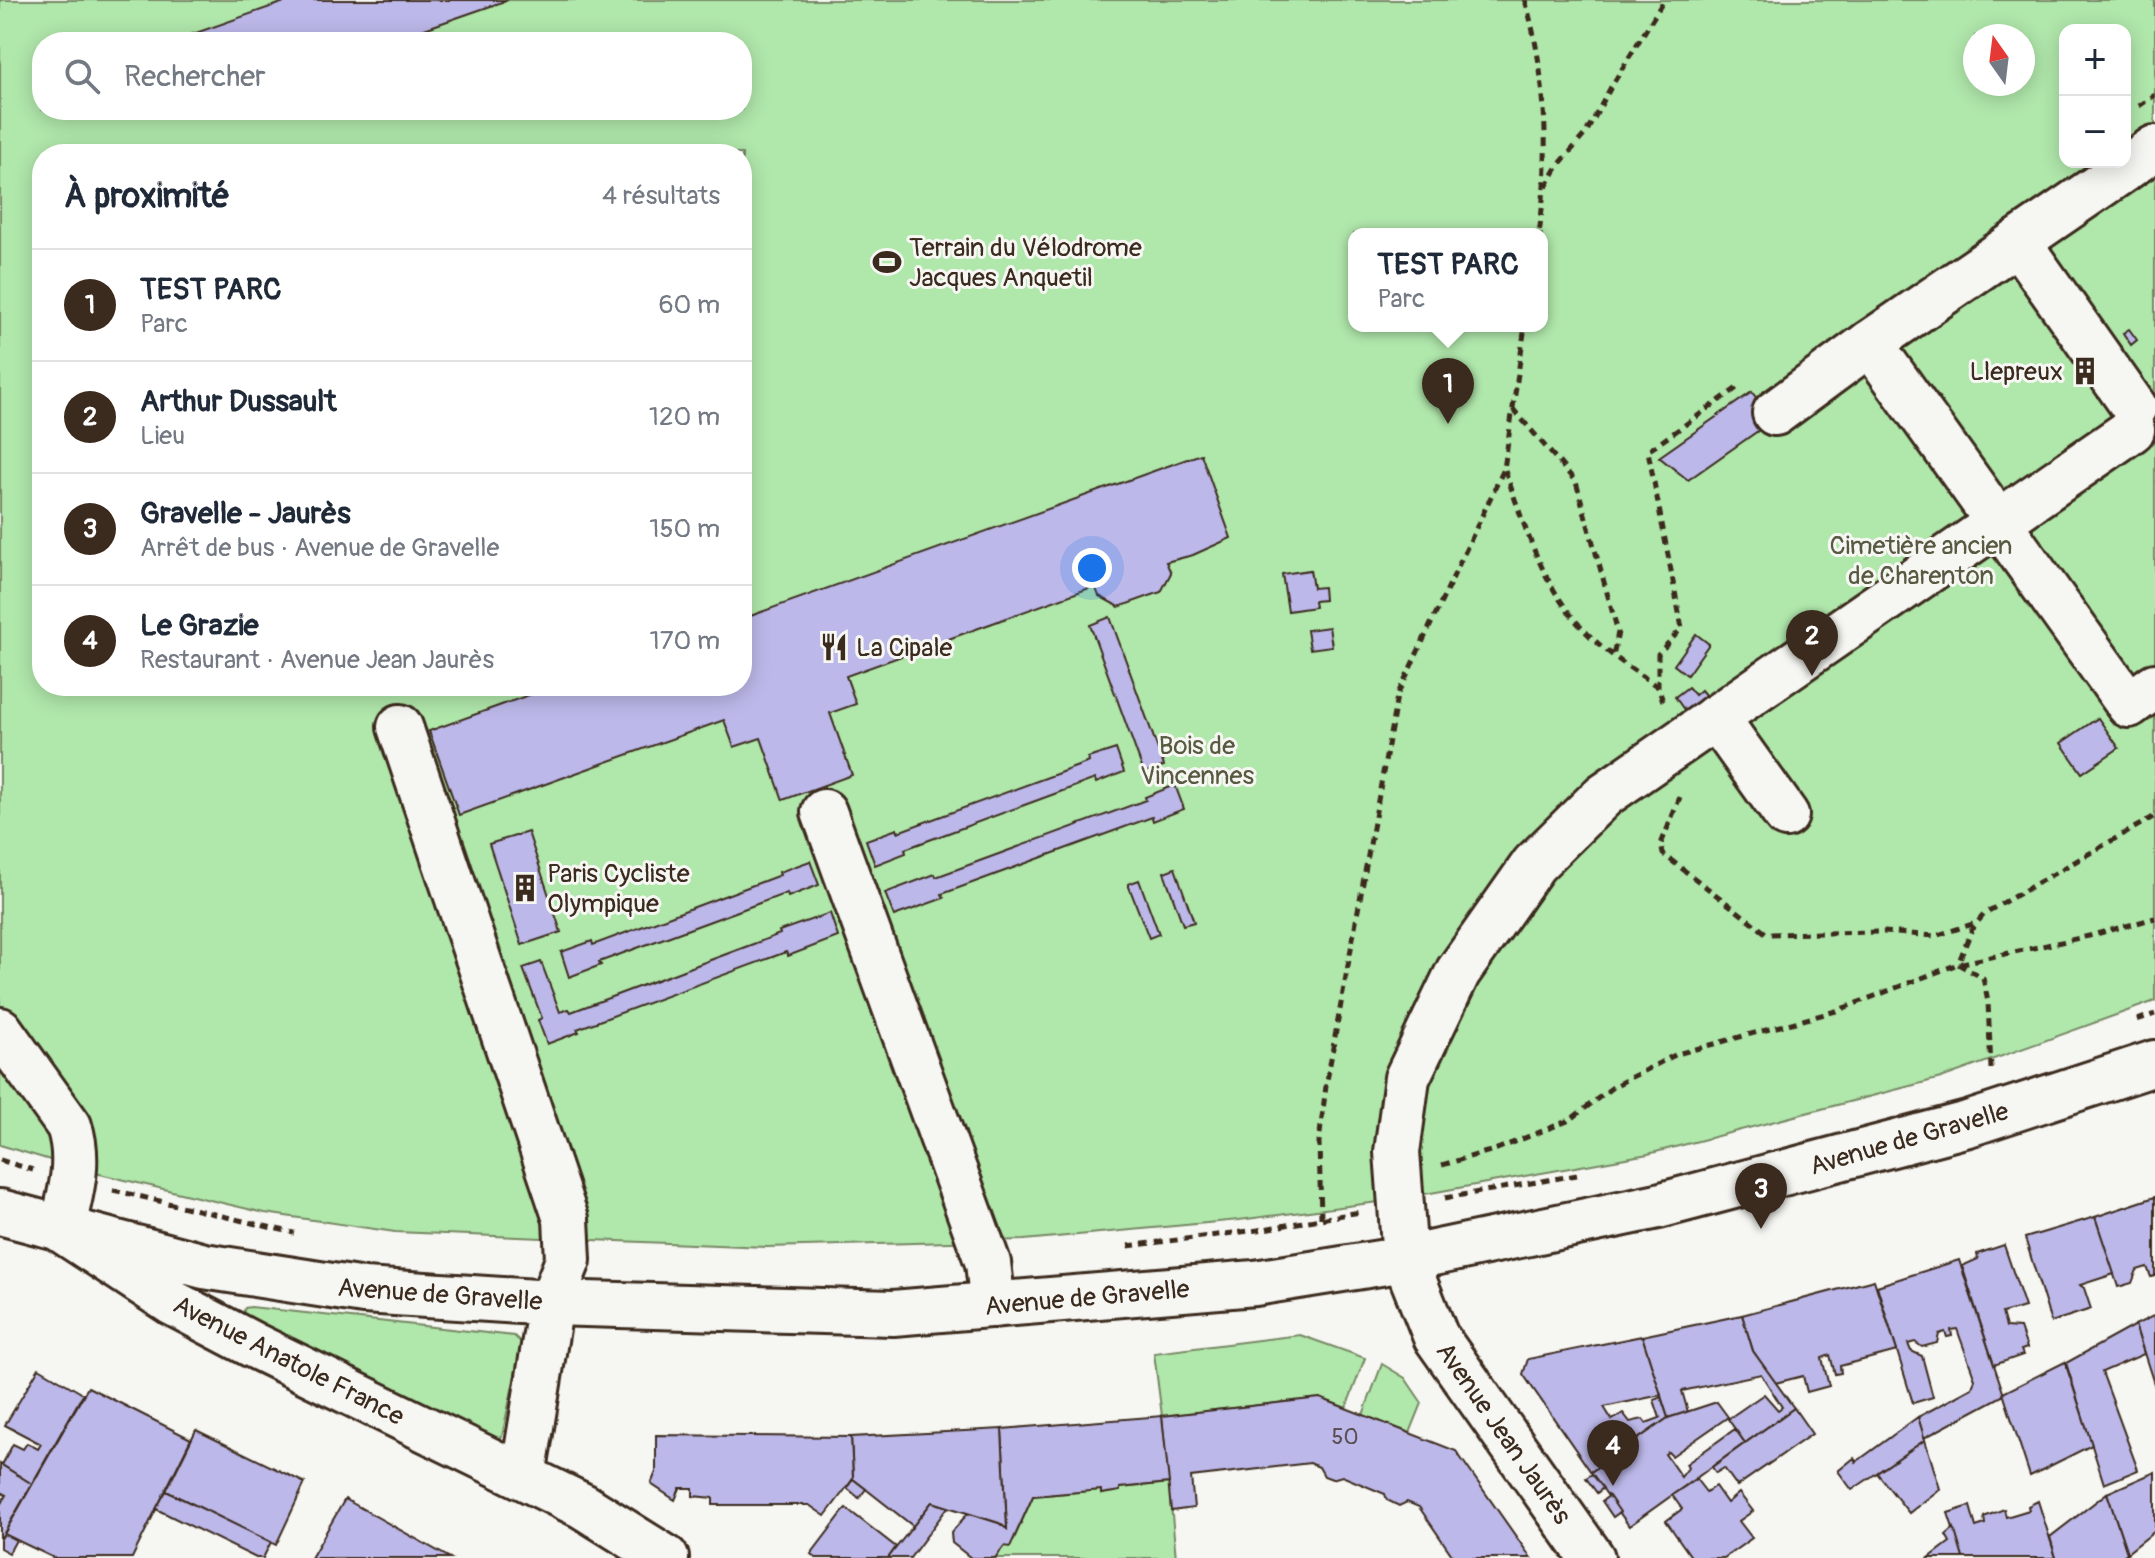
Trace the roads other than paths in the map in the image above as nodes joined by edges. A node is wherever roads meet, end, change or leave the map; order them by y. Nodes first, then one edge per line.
1 (2155, 148) edge
2 (2018, 242) junction
3 (1870, 343) junction
4 (1775, 413) dead end
5 (2147, 425) edge
6 (1997, 523) junction
7 (2155, 686) edge
8 (1707, 723) junction
9 (400, 727) dead end
10 (824, 812) dead end
11 (1786, 815) dead end
12 (0, 1030) edge
13 (2155, 1063) edge
14 (4, 1220) edge
15 (62, 1230) junction
16 (1405, 1259) junction
17 (204, 1266) junction
18 (173, 1303) junction
19 (551, 1303) junction
20 (993, 1305) junction
21 (523, 1476) junction
22 (666, 1558) edge
23 (1592, 1558) edge

1 - 2 street
2 - 3 street
2 - 5 street
3 - 4 street
3 - 6 street
5 - 6 street, Avenue Jean Jaurès
6 - 7 street
6 - 8 street, Avenue Jean Jaurès
8 - 11 street
8 - 16 street, Avenue Jean Jaurès
9 - 19 street
10 - 20 street
12 - 15 street
13 - 16 street, Avenue de Gravelle
14 - 15 street, Avenue de Gravelle
15 - 17 street, Avenue de Gravelle
15 - 18 street, Avenue Anatole France
16 - 20 street, Avenue de Gravelle
16 - 23 street, Avenue Jean Jaurès
17 - 18 street
17 - 19 street, Avenue de Gravelle
18 - 21 street, Avenue Anatole France
19 - 20 street, Avenue de Gravelle
19 - 21 street
21 - 22 street, Avenue Anatole France

